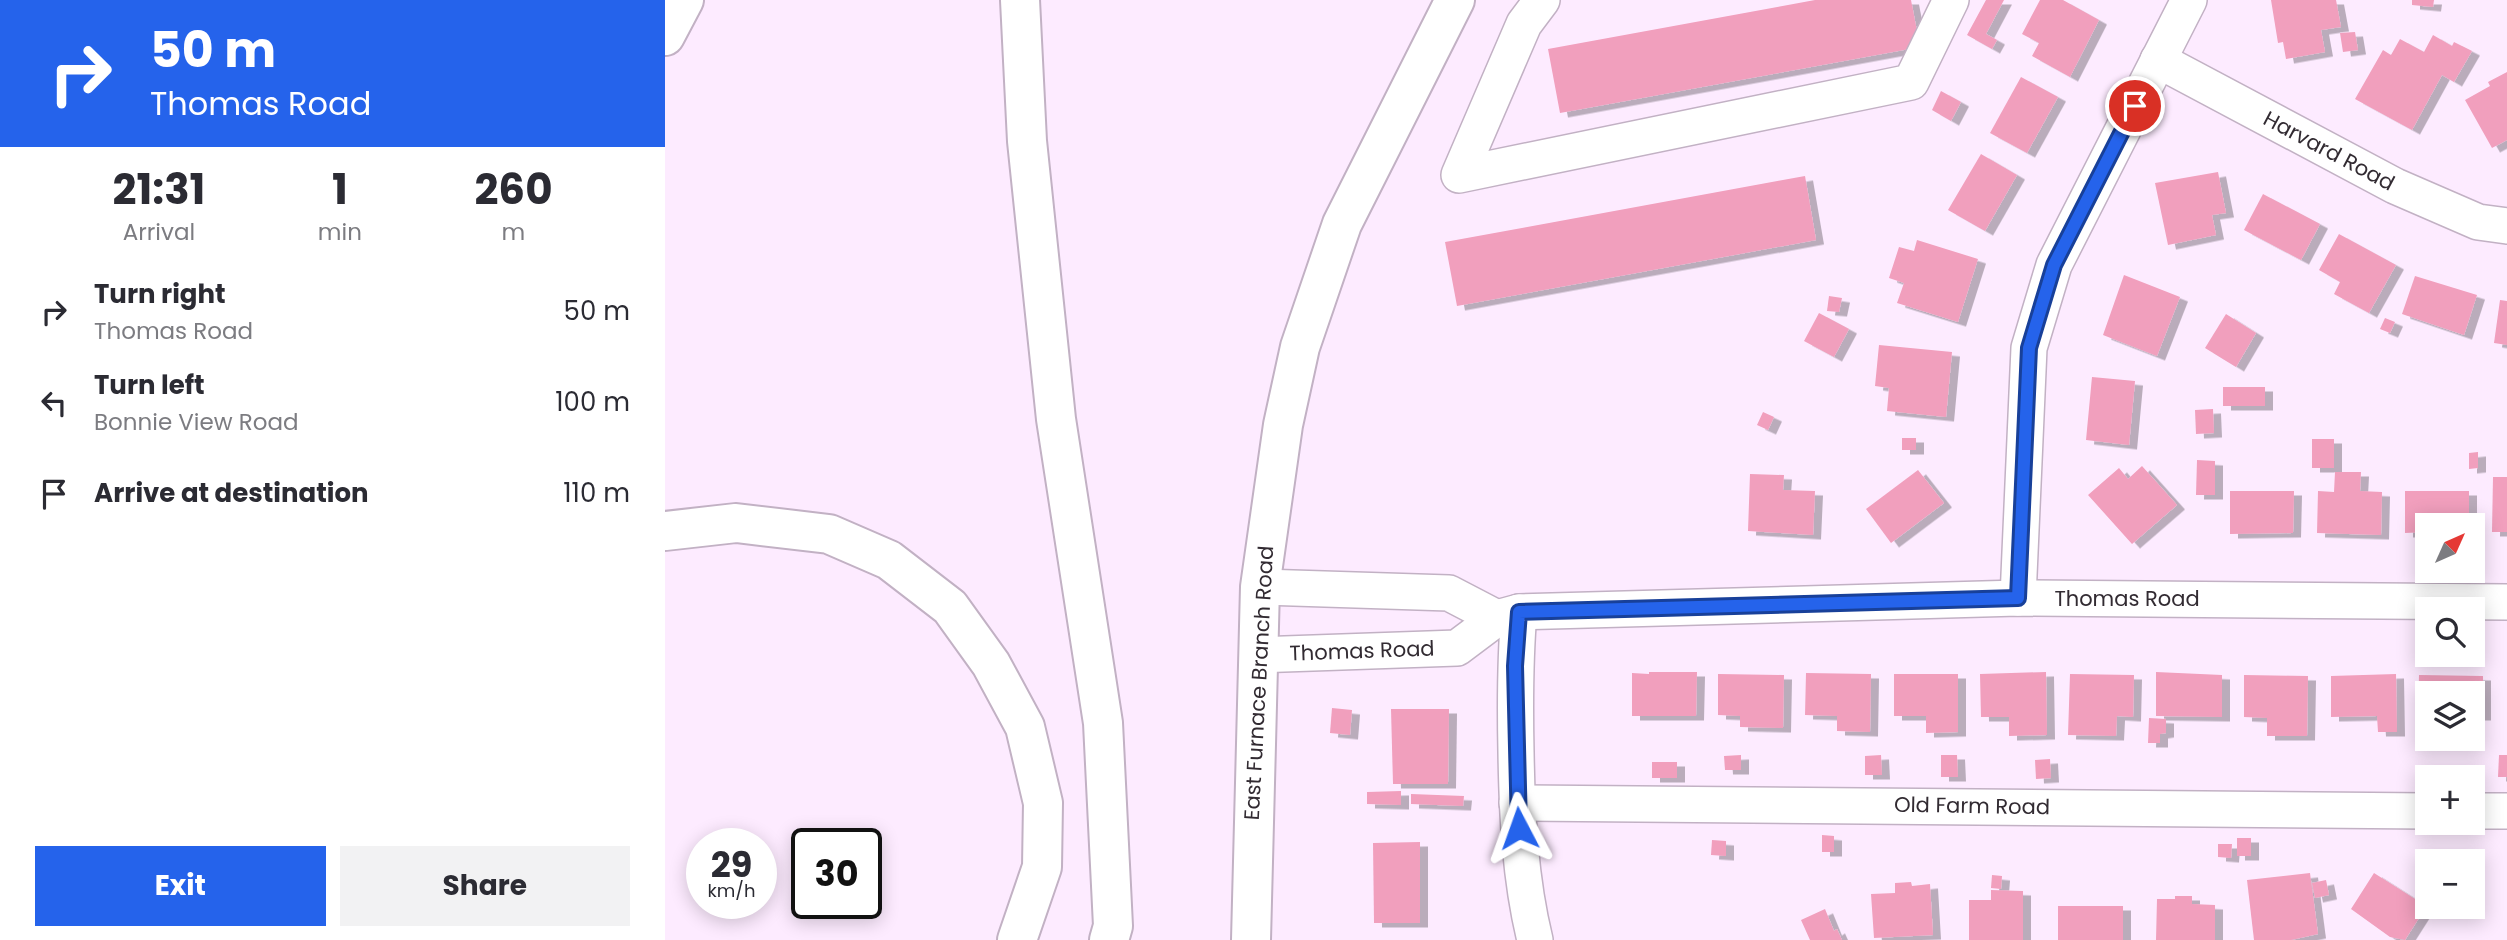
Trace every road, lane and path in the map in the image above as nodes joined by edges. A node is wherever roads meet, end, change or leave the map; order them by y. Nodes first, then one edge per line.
1 (684, 0) edge
2 (1020, 0) edge
3 (1454, 0) edge
4 (1542, 0) edge
5 (1951, 0) edge
6 (2189, 0) edge
7 (665, 36) edge
8 (2158, 60) junction
9 (2507, 226) edge
10 (665, 531) edge
11 (1260, 587) junction
12 (2018, 598) junction
13 (2507, 602) edge
14 (1508, 615) junction
15 (1258, 655) junction
16 (1517, 803) junction
17 (2415, 810) edge
18 (2485, 811) edge
19 (2507, 811) edge
20 (1017, 940) edge
21 (1109, 940) edge
22 (1251, 940) edge
23 (1535, 940) edge

1 - 7 main road
2 - 21 main road
3 - 11 main road, East Furnace Branch Road
4 - 5 street
6 - 8 street
8 - 9 street, Harvard Road
8 - 12 street
10 - 20 main road
11 - 14 street, Thomas Road
11 - 15 main road, East Furnace Branch Road
12 - 13 street, Thomas Road
12 - 14 street, Thomas Road
14 - 15 street, Thomas Road
14 - 16 street
15 - 22 main road, East Furnace Branch Road
16 - 17 street, Old Farm Road
16 - 23 street
18 - 19 street

